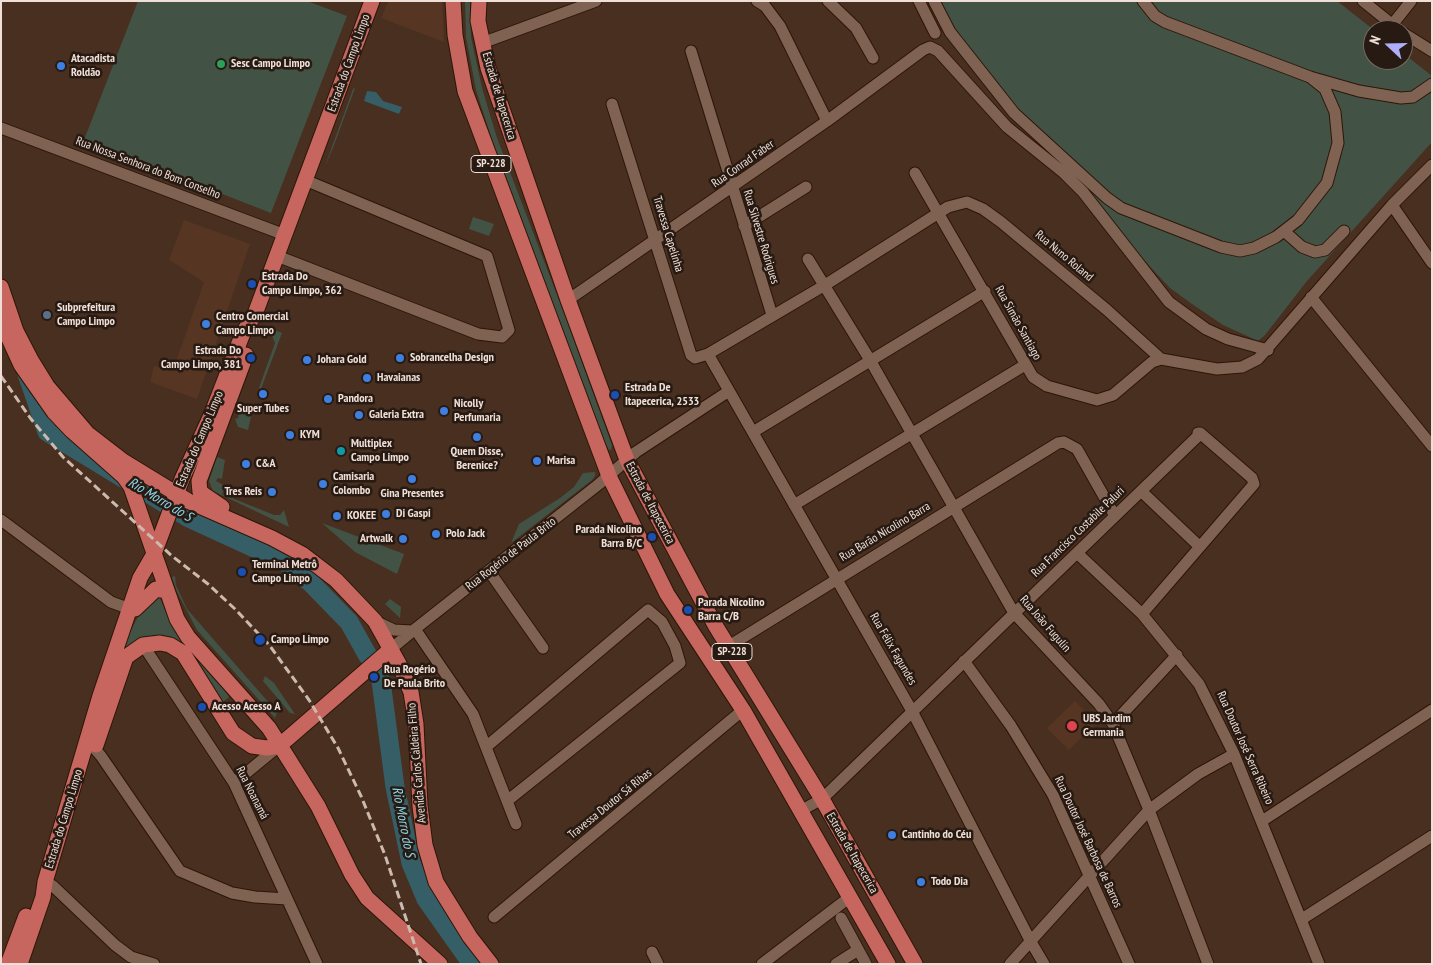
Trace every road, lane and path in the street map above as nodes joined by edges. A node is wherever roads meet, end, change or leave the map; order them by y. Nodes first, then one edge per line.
1 (372, 1) edge
2 (453, 1) edge
3 (479, 1) edge
4 (596, 1) edge
5 (757, 1) edge
6 (828, 1) edge
7 (919, 1) edge
8 (934, 1) edge
9 (1143, 1) edge
10 (1363, 1) edge
11 (1411, 1) edge
12 (1387, 20) edge
13 (1400, 20) edge
14 (935, 34) dead end
15 (1413, 39) edge
16 (482, 43) junction
17 (1432, 51) edge
18 (691, 52) dead end
19 (873, 58) dead end
20 (1310, 77) junction
21 (1432, 84) edge
22 (612, 104) dead end
23 (827, 121) junction
24 (1, 128) edge
25 (1432, 165) edge
26 (915, 173) dead end
27 (305, 180) junction
28 (806, 187) dead end
29 (732, 188) junction
30 (1392, 205) junction
31 (939, 213) junction
32 (744, 226) junction
33 (1284, 231) junction
34 (1344, 231) dead end
35 (285, 235) junction
36 (655, 241) junction
37 (277, 256) junction
38 (808, 259) dead end
39 (1432, 263) edge
40 (825, 285) junction
41 (1, 287) edge
42 (985, 291) junction
43 (1311, 297) junction
44 (568, 300) junction
45 (255, 314) junction
46 (772, 315) junction
47 (1, 321) edge
48 (1268, 350) junction
49 (708, 354) junction
50 (1161, 359) junction
51 (870, 360) junction
52 (1025, 365) junction
53 (729, 391) junction
54 (753, 432) junction
55 (912, 434) junction
56 (1432, 446) edge
57 (627, 460) junction
58 (609, 476) junction
59 (1141, 491) junction
60 (177, 494) junction
61 (794, 505) junction
62 (953, 507) junction
63 (1115, 516) junction
64 (1, 520) edge
65 (272, 538) junction
66 (1199, 546) junction
67 (1076, 553) junction
68 (154, 554) junction
69 (489, 571) junction
70 (836, 578) junction
71 (167, 591) junction
72 (130, 609) junction
73 (1014, 613) junction
74 (1142, 614) junction
75 (375, 621) junction
76 (411, 632) junction
77 (143, 645) junction
78 (729, 646) junction
79 (543, 648) dead end
80 (391, 650) junction
81 (1177, 655) junction
82 (964, 661) junction
83 (722, 677) junction
84 (743, 710) junction
85 (1432, 710) edge
86 (912, 711) junction
87 (1113, 724) junction
88 (279, 746) junction
89 (90, 747) junction
90 (486, 747) junction
91 (1234, 754) junction
92 (234, 784) junction
93 (822, 798) junction
94 (507, 802) junction
95 (802, 810) junction
96 (1149, 810) junction
97 (1262, 820) junction
98 (516, 824) dead end
99 (1432, 836) edge
100 (1088, 875) junction
101 (45, 882) junction
102 (850, 897) junction
103 (287, 899) junction
104 (494, 917) dead end
105 (841, 918) dead end
106 (1302, 919) junction
107 (1031, 942) junction
108 (858, 950) junction
109 (652, 952) dead end
110 (8, 964) edge
111 (20, 964) edge
112 (154, 964) edge
113 (317, 964) edge
114 (440, 964) edge
115 (491, 964) edge
116 (658, 964) edge
117 (762, 964) edge
118 (836, 964) edge
119 (866, 964) edge
120 (888, 964) edge
121 (915, 964) edge
122 (1010, 964) edge
123 (1044, 964) edge
124 (1129, 964) edge
125 (1208, 964) edge
126 (1319, 964) edge

1 - 27 main road, Estrada do Campo Limpo
2 - 58 main road, Estrada de Itapecerica / SP-228
3 - 16 main road, Estrada de Itapecerica / SP-228
4 - 16 street
5 - 23 street
6 - 19 street
7 - 14 street
8 - 33 street
9 - 20 street
10 - 12 street
11 - 13 street
15 - 17 street
16 - 44 main road, Estrada de Itapecerica / SP-228
18 - 29 street, Rua Silvestre Rodrigues
20 - 21 street
20 - 33 street
22 - 36 street, Travessa Capelinha
23 - 29 street, Rua Conrad Faber
23 - 48 street, Rua Conrad Faber
24 - 35 street, Rua Nossa Senhora do Bom Conselho
25 - 30 street
26 - 31 street, Rua Simão Santiago
27 - 35 main road, Estrada do Campo Limpo
27 - 37 street
28 - 32 street
29 - 32 street, Rua Silvestre Rodrigues
29 - 36 street, Rua Conrad Faber
30 - 39 street
30 - 43 street
31 - 40 street, Rua Nuno Roland
31 - 42 street, Rua Simão Santiago
31 - 50 street, Rua Nuno Roland
32 - 46 street, Rua Silvestre Rodrigues
33 - 34 street
35 - 37 main road, Estrada do Campo Limpo
36 - 44 street, Rua Conrad Faber
36 - 49 street, Travessa Capelinha
37 - 45 main road, Estrada do Campo Limpo
38 - 40 street, Rua João Fugulin
40 - 46 street, Rua Nuno Roland
40 - 51 street, Rua João Fugulin
41 - 60 main road, Avenida Carlos Caldeira Filho
42 - 51 street
42 - 52 street, Rua Simão Santiago
43 - 48 street
43 - 56 street
44 - 57 main road, Estrada de Itapecerica / SP-228
45 - 60 main road, Estrada do Campo Limpo
45 - 65 main road
46 - 49 street, Rua Nuno Roland
47 - 68 main road
48 - 50 street
49 - 53 street, Rua Félix Fagundes
50 - 52 street, Rua Simão Santiago
51 - 54 street
51 - 55 street, Rua João Fugulin
52 - 55 street
53 - 54 street, Rua Félix Fagundes
53 - 57 street, Rua Rogério de Paula Brito
54 - 61 street, Rua Félix Fagundes
55 - 61 street
55 - 62 street, Rua João Fugulin
57 - 58 street, Rua Rogério de Paula Brito
57 - 78 main road, Estrada de Itapecerica / SP-228
58 - 69 street, Rua Rogério de Paula Brito
58 - 83 main road, Estrada de Itapecerica / SP-228
59 - 63 street, Rua Francisco Costabile Paluri
59 - 66 street
59 - 66 street, Rua Francisco Costabile Paluri
60 - 65 main road, Avenida Carlos Caldeira Filho
60 - 68 main road, Estrada do Campo Limpo
61 - 70 street, Rua Félix Fagundes
62 - 63 street, Rua Barão Nicolino Barra
62 - 70 street, Rua Barão Nicolino Barra
62 - 73 street, Rua João Fugulin
63 - 67 street, Rua Francisco Costabile Paluri
64 - 72 street
65 - 75 main road, Avenida Carlos Caldeira Filho
66 - 74 street
67 - 73 street, Rua Francisco Costabile Paluri
67 - 74 street, Rua Doutor José Serra Ribeiro
68 - 71 main road
68 - 72 main road, Estrada do Campo Limpo
69 - 76 street, Rua Rogério de Paula Brito
69 - 79 street
70 - 78 street, Rua Barão Nicolino Barra
70 - 86 street, Rua Félix Fagundes
71 - 72 main road
71 - 88 main road
72 - 89 main road, Estrada do Campo Limpo
73 - 82 street, Rua Francisco Costabile Paluri
73 - 87 street, Rua João Fugulin
74 - 81 street, Rua Doutor José Serra Ribeiro
75 - 76 street
75 - 80 main road, Avenida Carlos Caldeira Filho
76 - 80 street, Rua Rogério de Paula Brito
76 - 90 street
77 - 88 main road
77 - 89 main road
77 - 92 street, Rua Noanamá
78 - 93 main road, Estrada de Itapecerica / SP-228
80 - 88 main road, Rua Rogério de Paula Brito
80 - 115 main road, Avenida Carlos Caldeira Filho
81 - 87 street
81 - 91 street, Rua Doutor José Serra Ribeiro
82 - 86 street, Rua Francisco Costabile Paluri
82 - 100 street, Rua Doutor José Barbosa de Barros
83 - 84 main road, Estrada de Itapecerica / SP-228
83 - 93 main road
84 - 95 main road, Estrada de Itapecerica / SP-228
84 - 104 street, Travessa Doutor Sá Ribas
85 - 97 street
86 - 93 street, Rua Francisco Costabile Paluri
86 - 107 street, Rua Félix Fagundes
87 - 96 street, Rua João Fugulin
88 - 92 street, Rua Rogério de Paula Brito
88 - 114 main road
89 - 101 main road, Estrada do Campo Limpo
89 - 103 street
90 - 94 street
90 - 94 street
91 - 96 street
91 - 97 street, Rua Doutor José Serra Ribeiro
92 - 103 street, Rua Noanamá
93 - 95 street, Rua Francisco Costabile Paluri
93 - 121 main road, Estrada de Itapecerica / SP-228
94 - 98 street
95 - 102 main road, Estrada de Itapecerica / SP-228
96 - 100 street
96 - 125 street, Rua João Fugulin
97 - 106 street, Rua Doutor José Serra Ribeiro
99 - 106 street
100 - 107 street
100 - 124 street, Rua Doutor José Barbosa de Barros
101 - 110 main road, Estrada do Campo Limpo
101 - 111 main road, Estrada do Campo Limpo
101 - 112 street
102 - 117 street
102 - 120 main road, Estrada de Itapecerica / SP-228
103 - 113 street, Rua Noanamá
105 - 108 street
106 - 126 street, Rua Doutor José Serra Ribeiro
107 - 122 street
107 - 123 street, Rua Félix Fagundes
108 - 118 street
108 - 119 street
109 - 116 street

